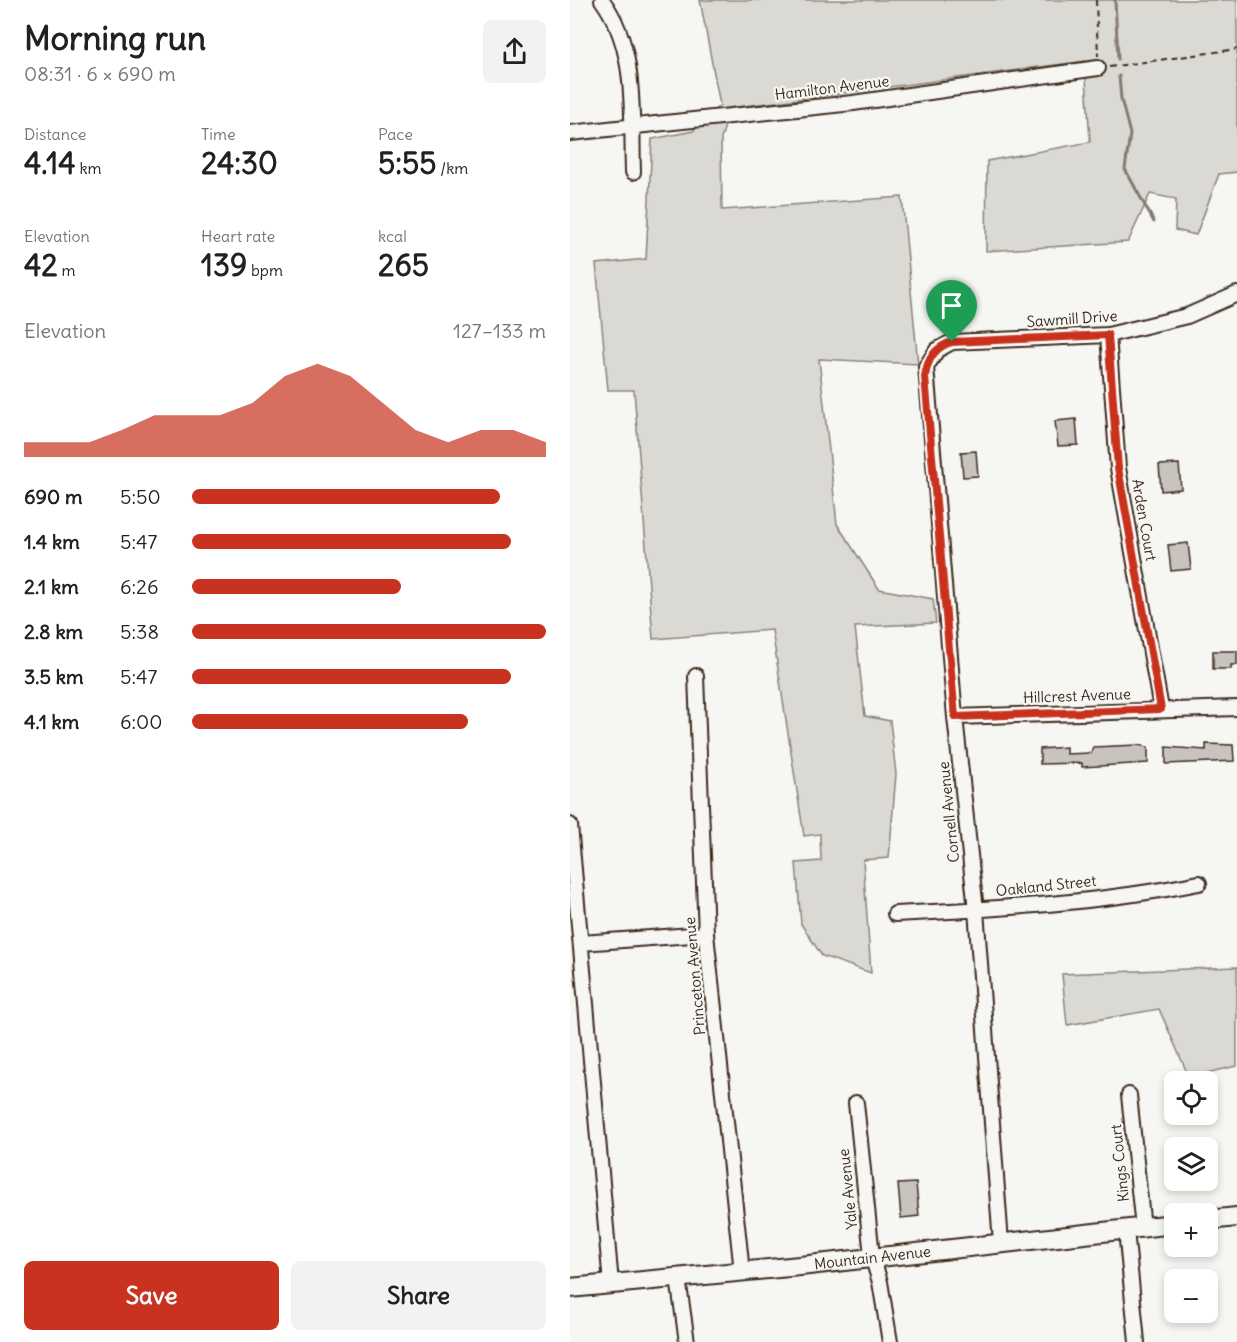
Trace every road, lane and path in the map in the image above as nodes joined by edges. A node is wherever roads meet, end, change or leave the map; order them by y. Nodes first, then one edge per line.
1 (602, 0) edge
2 (1096, 0) edge
3 (1237, 49) edge
4 (1098, 68) junction
5 (632, 127) junction
6 (570, 133) edge
7 (633, 172) dead end
8 (1237, 294) edge
9 (1108, 335) junction
10 (925, 377) joint
11 (696, 676) dead end
12 (1237, 708) edge
13 (1161, 709) junction
14 (955, 717) junction
15 (570, 825) edge
16 (1199, 883) dead end
17 (976, 910) junction
18 (895, 914) dead end
19 (706, 934) junction
20 (581, 943) junction
21 (1129, 1095) dead end
22 (856, 1103) dead end
23 (1237, 1217) edge
24 (1218, 1219) edge
25 (1164, 1225) edge
26 (1135, 1229) junction
27 (1001, 1244) junction
28 (872, 1256) junction
29 (742, 1272) junction
30 (678, 1278) junction
31 (610, 1284) junction
32 (570, 1288) edge
33 (687, 1342) edge
34 (890, 1342) edge
35 (1137, 1342) edge

1 - 5 street
2 - 4 path
3 - 4 path
4 - 5 street, Hamilton Avenue
5 - 6 street, Hamilton Avenue
5 - 7 street
8 - 9 street, Sawmill Drive
9 - 10 street, Sawmill Drive
9 - 13 street, Arden Court
10 - 14 street, Cornell Avenue
11 - 19 street, Princeton Avenue
12 - 13 street, Hillcrest Avenue
13 - 14 street, Hillcrest Avenue
14 - 17 street, Cornell Avenue
15 - 20 street
16 - 17 street, Oakland Street
17 - 18 street, Oakland Street
17 - 27 street, Cornell Avenue
19 - 20 street
19 - 29 street, Princeton Avenue
20 - 31 street
21 - 26 street, Kings Court
22 - 28 street, Yale Avenue
23 - 24 main road
25 - 26 main road, Mountain Avenue
26 - 27 main road, Mountain Avenue
26 - 35 street, Kings Court
27 - 28 main road, Mountain Avenue
28 - 29 main road, Mountain Avenue
28 - 34 street, Yale Avenue
29 - 30 main road, Mountain Avenue
30 - 31 main road, Mountain Avenue
30 - 33 street
31 - 32 main road, Mountain Avenue

